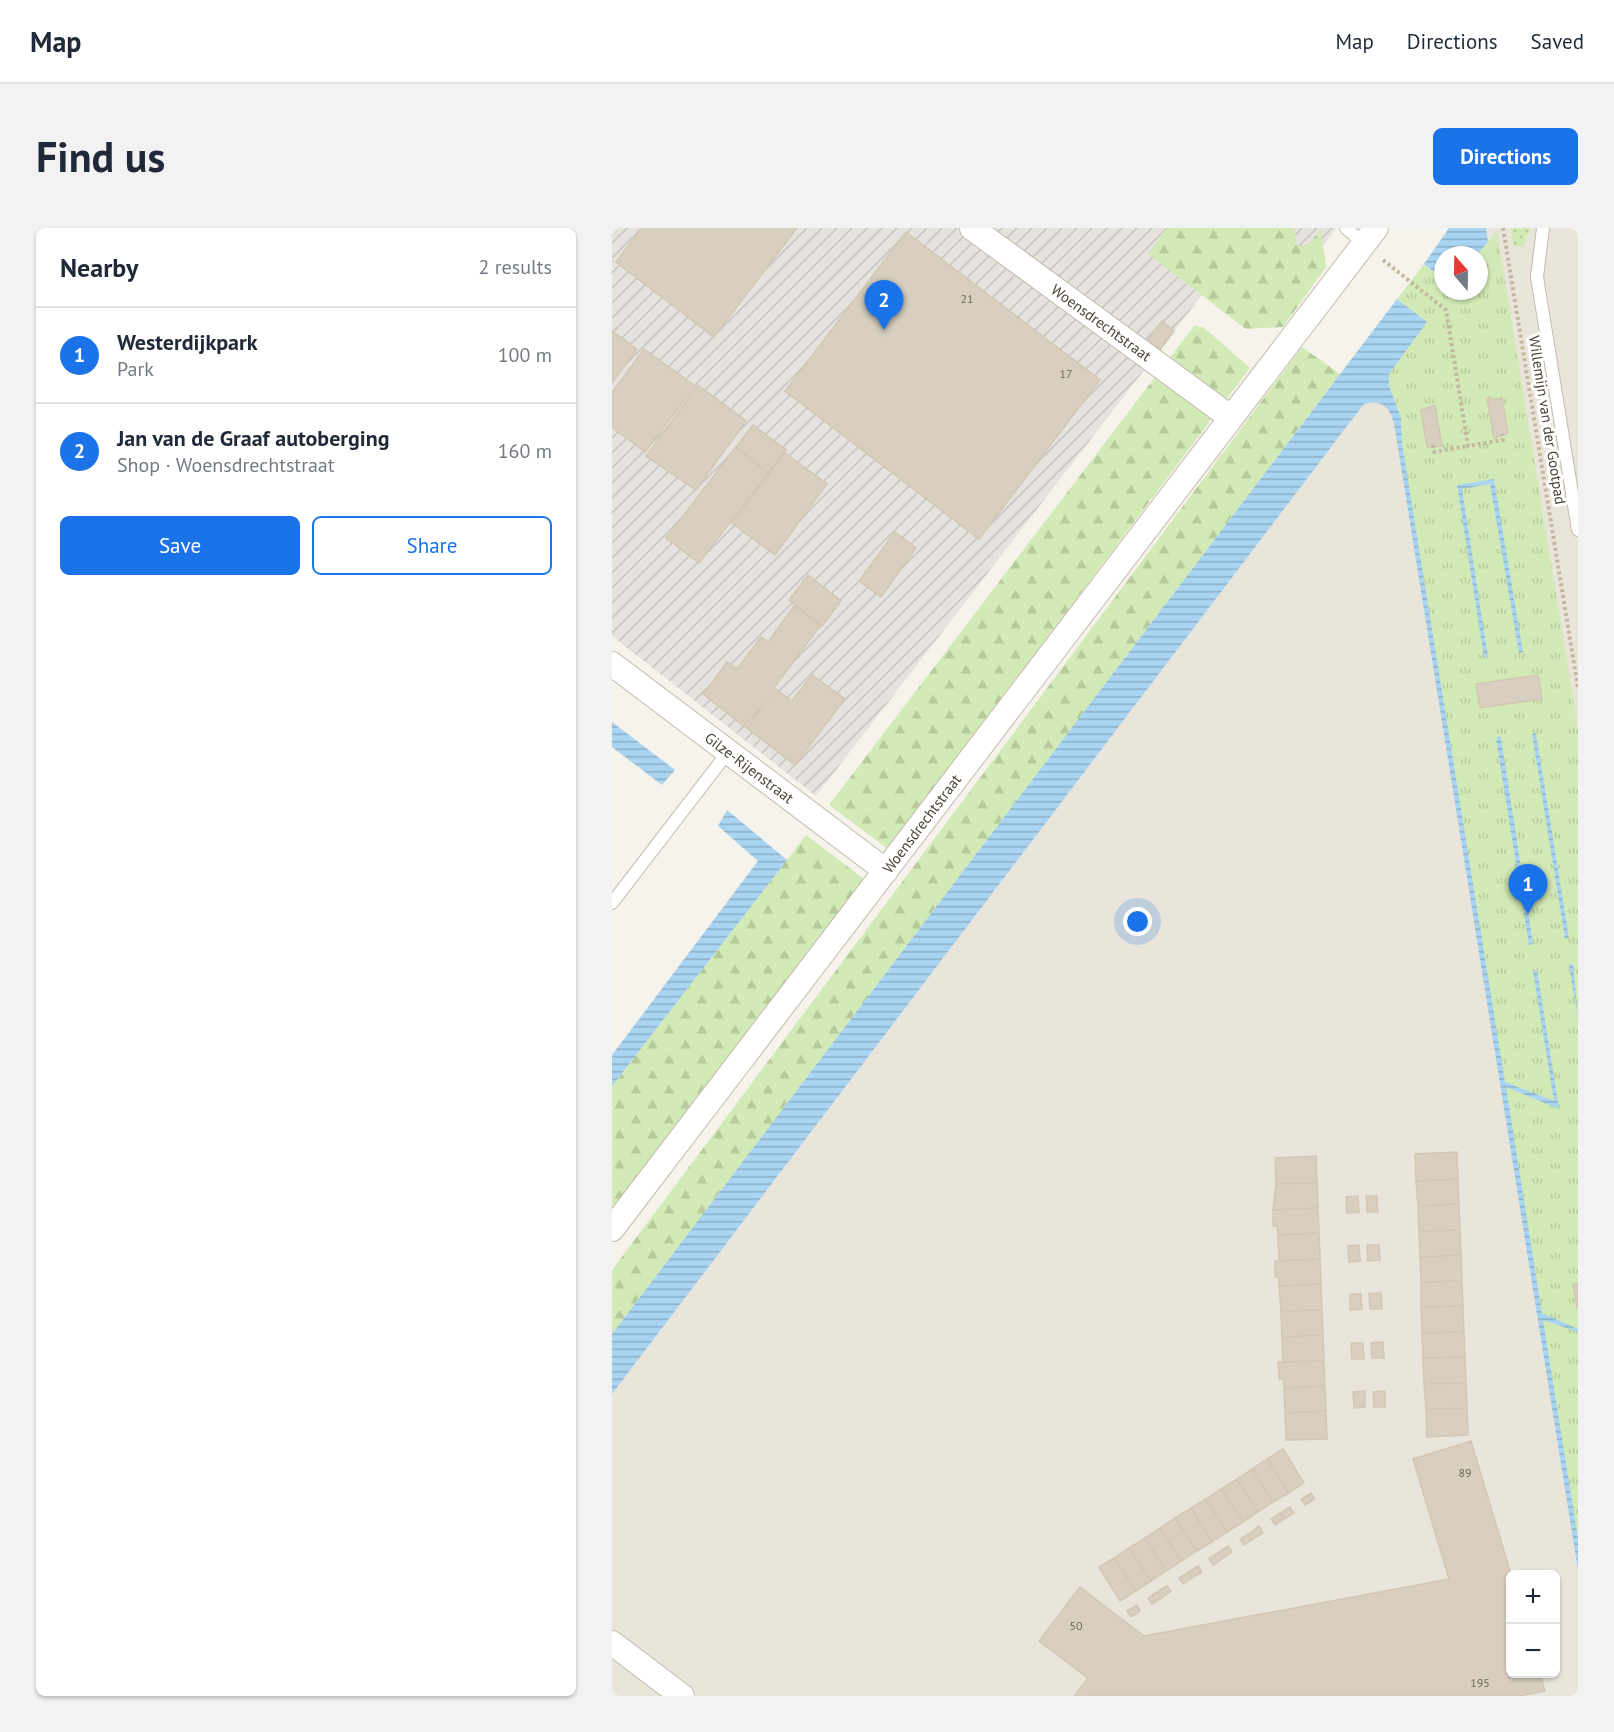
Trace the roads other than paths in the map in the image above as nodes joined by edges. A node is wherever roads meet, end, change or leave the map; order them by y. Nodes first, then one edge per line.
1 (972, 228) edge
2 (1346, 228) edge
3 (1543, 228) edge
4 (1370, 236) edge
5 (1230, 417) junction
6 (1578, 530) edge
7 (612, 664) edge
8 (728, 752) junction
9 (886, 872) junction
10 (612, 903) edge
11 (612, 1229) edge
12 (612, 1643) edge
13 (682, 1696) edge

1 - 5 street, Woensdrechtstraat
2 - 4 lane
3 - 6 lane
4 - 5 street, Woensdrechtstraat
5 - 9 street, Woensdrechtstraat
7 - 8 street, Gilze-Rijenstraat
8 - 9 street, Gilze-Rijenstraat
8 - 10 lane
9 - 11 street, Woensdrechtstraat
12 - 13 street

